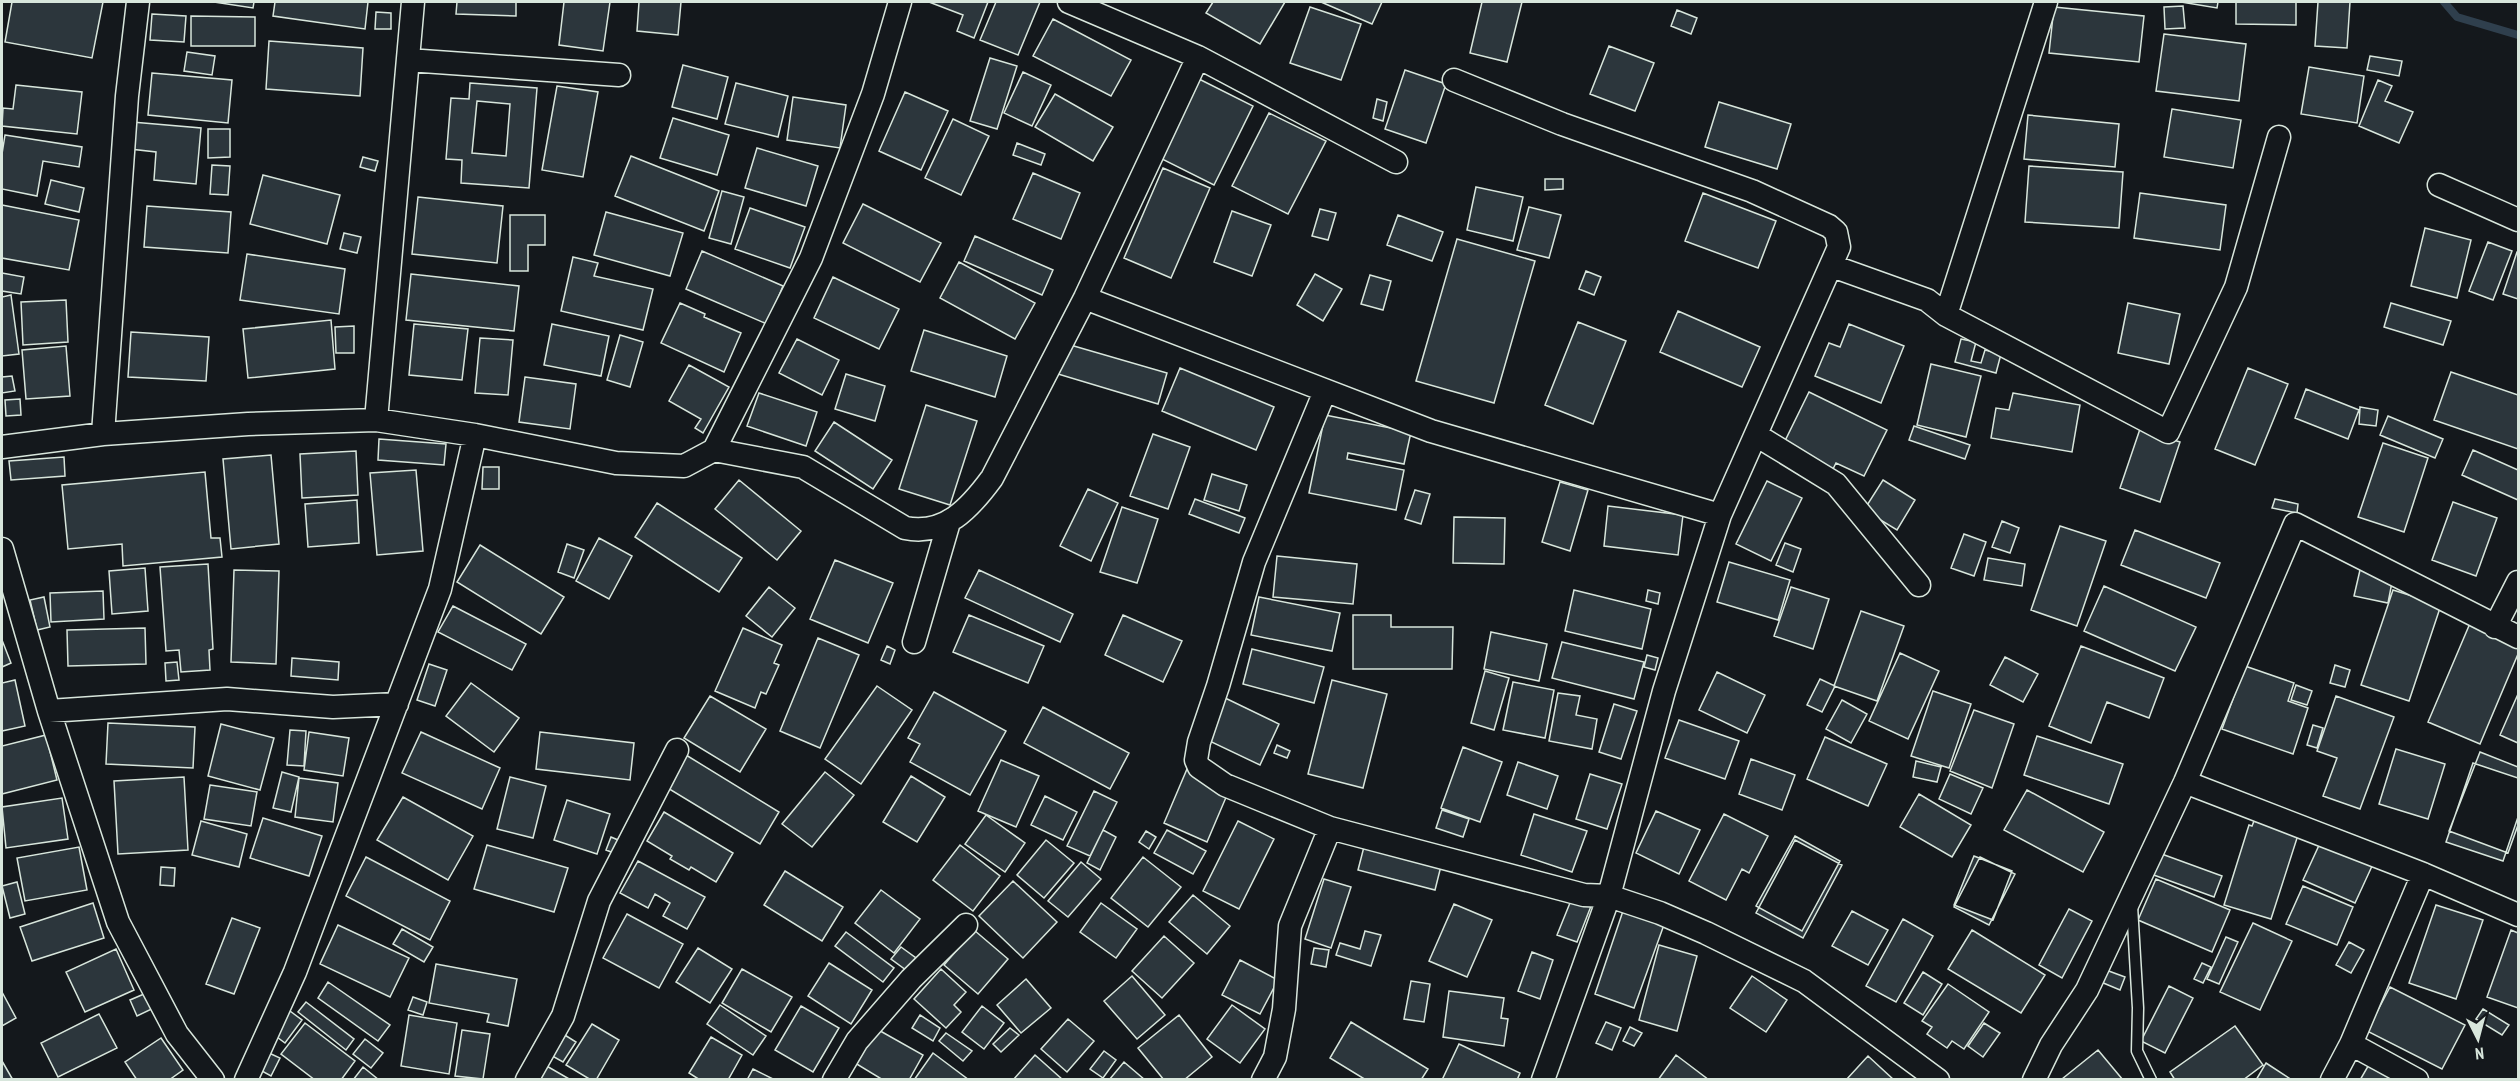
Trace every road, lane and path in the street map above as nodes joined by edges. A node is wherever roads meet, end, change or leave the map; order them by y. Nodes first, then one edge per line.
1 (138, 2) edge
2 (413, 2) edge
3 (900, 2) edge
4 (1069, 2) edge
5 (2046, 2) edge
6 (1198, 57) junction
7 (408, 60) junction
8 (619, 75) dead end
9 (1454, 80) dead end
10 (2279, 137) dead end
11 (1396, 162) dead end
12 (2439, 185) dead end
13 (2518, 220) edge
14 (1832, 266) junction
15 (1085, 298) junction
16 (1946, 315) junction
17 (1325, 391) junction
18 (376, 420) junction
19 (104, 434) junction
20 (475, 435) junction
21 (1756, 435) junction
22 (2, 447) edge
23 (714, 450) junction
24 (1720, 515) junction
25 (949, 522) junction
26 (2, 549) edge
27 (2518, 582) edge
28 (1919, 585) dead end
29 (2495, 627) junction
30 (2518, 637) edge
31 (914, 642) dead end
32 (397, 704) junction
33 (49, 711) junction
34 (677, 750) dead end
35 (2185, 782) junction
36 (1330, 828) junction
37 (2423, 874) junction
38 (2131, 896) junction
39 (1609, 897) junction
40 (2518, 915) edge
41 (966, 925) dead end
42 (2351, 1044) junction
43 (213, 1080) edge
44 (246, 1080) edge
45 (526, 1080) edge
46 (834, 1080) edge
47 (1263, 1080) edge
48 (1543, 1080) edge
49 (1938, 1080) edge
50 (2034, 1080) edge
51 (2151, 1080) edge
52 (2332, 1080) edge
53 (2417, 1080) edge

1 - 19 street
2 - 7 street
3 - 23 street
4 - 6 street
5 - 16 street
6 - 11 street
6 - 15 street
7 - 8 street
7 - 18 street
9 - 14 street
10 - 16 street
12 - 13 street
14 - 16 street
14 - 21 street
15 - 17 street
15 - 25 street
17 - 24 street
17 - 36 street
18 - 19 street
18 - 20 street
19 - 22 street
20 - 23 street
20 - 32 street
21 - 24 street
21 - 28 street
23 - 25 street
24 - 39 street
25 - 31 street
26 - 33 street
27 - 29 street
29 - 30 street
29 - 35 street
32 - 33 street
32 - 44 street
33 - 43 street
34 - 45 street
35 - 37 street
35 - 38 street
36 - 39 street
36 - 47 street
37 - 40 street
37 - 42 street
38 - 50 street
38 - 51 lane
39 - 48 street
39 - 49 street
41 - 46 street
42 - 52 street
42 - 53 street

